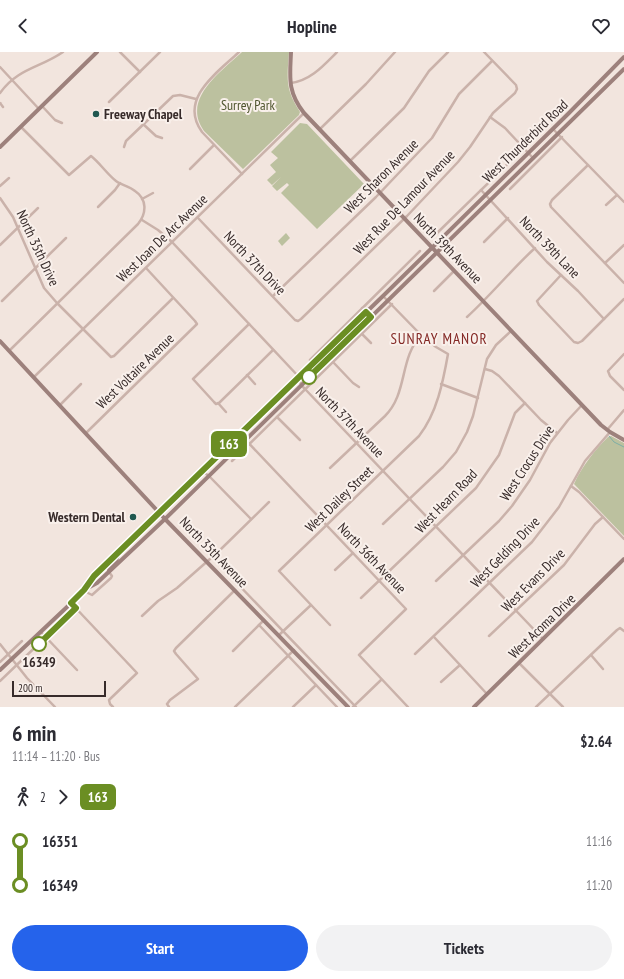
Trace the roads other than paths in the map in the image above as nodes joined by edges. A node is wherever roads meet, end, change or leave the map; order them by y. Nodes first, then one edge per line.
1 (63, 52) edge
2 (120, 52) edge
3 (160, 52) edge
4 (238, 52) edge
5 (292, 52) edge
6 (337, 52) edge
7 (395, 52) edge
8 (448, 52) edge
9 (484, 52) edge
10 (94, 53) edge
11 (624, 57) edge
12 (492, 61) junction
13 (0, 67) edge
14 (624, 69) edge
15 (140, 72) junction
16 (12, 80) junction
17 (290, 83) junction
18 (0, 93) edge
19 (196, 99) junction
20 (109, 102) dead end
21 (0, 103) edge
22 (3, 107) dead end
23 (40, 107) junction
24 (304, 113) junction
25 (490, 117) junction
26 (62, 123) dead end
27 (143, 124) junction
28 (21, 126) junction
29 (553, 128) junction
30 (320, 129) junction
31 (558, 134) junction
32 (562, 137) junction
33 (162, 138) dead end
34 (214, 145) junction
35 (0, 147) edge
36 (124, 147) dead end
37 (524, 148) junction
38 (528, 153) junction
39 (534, 158) junction
40 (350, 161) junction
41 (588, 165) junction
42 (190, 169) dead end
43 (242, 174) junction
44 (9, 178) dead end
45 (509, 182) junction
46 (120, 183) junction
47 (515, 183) junction
48 (0, 186) edge
49 (510, 189) dead end
50 (481, 190) junction
51 (153, 193) dead end
52 (380, 193) junction
53 (486, 195) junction
54 (617, 195) junction
55 (0, 198) edge
56 (142, 199) junction
57 (490, 200) junction
58 (624, 202) edge
59 (606, 205) dead end
60 (98, 207) dead end
61 (38, 208) dead end
62 (198, 218) junction
63 (404, 218) junction
64 (508, 218) junction
65 (142, 220) junction
66 (18, 228) junction
67 (438, 232) junction
68 (433, 237) dead end
69 (66, 238) dead end
70 (440, 239) junction
71 (172, 242) junction
72 (484, 242) dead end
73 (0, 245) edge
74 (624, 245) edge
75 (432, 247) junction
76 (535, 248) junction
77 (420, 251) dead end
78 (437, 252) junction
79 (416, 255) junction
80 (422, 257) junction
81 (605, 264) junction
82 (146, 268) junction
83 (35, 269) junction
84 (454, 271) junction
85 (561, 275) junction
86 (624, 284) edge
87 (434, 291) dead end
88 (273, 296) junction
89 (383, 296) junction
90 (173, 298) junction
91 (388, 300) junction
92 (624, 300) edge
93 (2, 301) dead end
94 (484, 302) junction
95 (57, 303) junction
96 (392, 304) junction
97 (362, 308) junction
98 (366, 312) junction
99 (371, 317) junction
100 (467, 317) dead end
101 (604, 319) junction
102 (298, 321) joint
103 (249, 324) junction
104 (83, 329) junction
105 (511, 331) junction
106 (362, 334) junction
107 (421, 335) junction
108 (0, 341) edge
109 (371, 343) dead end
110 (9, 350) junction
111 (273, 350) junction
112 (624, 354) edge
113 (314, 356) junction
114 (310, 360) dead end
115 (315, 361) junction
116 (333, 362) junction
117 (485, 369) junction
118 (247, 375) junction
119 (34, 377) junction
120 (299, 377) junction
121 (81, 384) dead end
122 (255, 384) dead end
123 (441, 384) junction
124 (301, 385) junction
125 (360, 387) dead end
126 (305, 390) junction
127 (624, 390) edge
128 (478, 398) junction
129 (525, 403) junction
130 (217, 404) junction
131 (60, 405) junction
132 (582, 405) junction
133 (624, 410) edge
134 (226, 412) dead end
135 (277, 417) junction
136 (608, 431) junction
137 (86, 433) junction
138 (557, 433) junction
139 (240, 434) junction
140 (246, 440) junction
141 (300, 440) dead end
142 (624, 440) edge
143 (356, 443) junction
144 (249, 444) junction
145 (232, 461) dead end
146 (330, 468) dead end
147 (202, 471) junction
148 (383, 471) junction
149 (209, 476) junction
150 (571, 486) junction
151 (410, 499) junction
152 (269, 502) dead end
153 (159, 512) junction
154 (603, 517) junction
155 (165, 519) junction
156 (251, 519) junction
157 (383, 524) dead end
158 (326, 525) junction
159 (436, 526) junction
160 (624, 539) edge
161 (119, 552) junction
162 (353, 553) junction
163 (463, 555) junction
164 (624, 559) edge
165 (206, 562) junction
166 (335, 570) dead end
167 (109, 572) junction
168 (105, 576) junction
169 (233, 578) dead end
170 (436, 580) dead end
171 (380, 581) junction
172 (490, 583) junction
173 (84, 590) junction
174 (235, 590) junction
175 (361, 598) dead end
176 (71, 603) junction
177 (311, 605) junction
178 (76, 608) junction
179 (516, 611) junction
180 (142, 616) dead end
181 (264, 620) junction
182 (259, 625) junction
183 (330, 625) dead end
184 (41, 631) junction
185 (284, 631) junction
186 (624, 631) edge
187 (279, 635) junction
188 (490, 636) dead end
189 (46, 637) junction
190 (434, 637) junction
191 (544, 639) junction
192 (22, 641) dead end
193 (0, 644) edge
194 (294, 650) junction
195 (233, 651) dead end
196 (9, 654) junction
197 (415, 654) dead end
198 (591, 655) junction
199 (288, 656) junction
200 (12, 658) junction
201 (0, 662) edge
202 (519, 662) junction
203 (460, 664) junction
204 (17, 665) junction
205 (603, 668) dead end
206 (0, 670) edge
207 (77, 670) dead end
208 (382, 680) junction
209 (0, 681) edge
210 (441, 682) dead end
211 (316, 685) junction
212 (487, 694) junction
213 (550, 694) junction
214 (354, 706) edge
215 (55, 707) edge
216 (113, 707) edge
217 (169, 707) edge
218 (235, 707) edge
219 (294, 707) edge
220 (337, 707) edge
221 (348, 707) edge
222 (408, 707) edge
223 (474, 707) edge
224 (536, 707) edge
225 (563, 707) edge

1 - 16 street
2 - 15 street
3 - 15 street
4 - 19 street
5 - 17 main road, North 39th Avenue
6 - 17 street
7 - 30 street
8 - 40 street
9 - 12 street
10 - 23 main road
11 - 29 main road, West Thunderbird Road
12 - 25 street, West Rue De Lamour Avenue
12 - 52 street, West Sharon Avenue
13 - 16 street
14 - 31 main road, West Thunderbird Road
15 - 20 street
16 - 18 street
16 - 23 street
17 - 24 main road, North 39th Avenue
19 - 27 street
19 - 34 street
21 - 22 street
23 - 26 street
23 - 28 main road
24 - 30 main road, North 39th Avenue
24 - 43 street, West Joan De Arc Avenue
25 - 37 street
25 - 63 street, West Rue De Lamour Avenue
27 - 33 street
27 - 36 street
28 - 35 main road
28 - 46 street
29 - 31 street
29 - 38 main road, West Thunderbird Road
30 - 40 main road, North 39th Avenue
31 - 32 street
31 - 39 main road, West Thunderbird Road
32 - 41 street
32 - 47 street, West Thunderbird Road
34 - 42 street
34 - 43 street
37 - 38 street
37 - 50 street, West Thunderbird Road
38 - 39 street
38 - 53 main road, West Thunderbird Road
39 - 45 main road, West Thunderbird Road
40 - 52 main road, North 39th Avenue
41 - 54 street
41 - 81 street
43 - 62 street, West Joan De Arc Avenue
44 - 48 street
45 - 47 street, West Thunderbird Road
45 - 57 main road, West Thunderbird Road
46 - 56 street
46 - 60 street
47 - 49 street, West Thunderbird Road
50 - 53 street, North 39th Lane
50 - 67 street, West Thunderbird Road
51 - 56 street
52 - 63 main road, North 39th Avenue
52 - 88 street, West Sharon Avenue
53 - 57 street, North 39th Lane
53 - 70 main road, West Thunderbird Road
54 - 58 street
54 - 59 street
55 - 66 street, North 35th Drive
56 - 65 street
57 - 64 street, North 39th Lane
57 - 78 main road, West Thunderbird Road
61 - 66 street
62 - 71 street, West Joan De Arc Avenue
62 - 88 street, North 37th Drive
63 - 75 main road, North 39th Avenue
63 - 102 street, West Rue De Lamour Avenue
64 - 72 street
64 - 76 street, North 39th Lane
65 - 71 street, North 37th Avenue
65 - 95 street
66 - 73 street
66 - 83 street, North 35th Drive
67 - 68 street, West Thunderbird Road
67 - 70 street
69 - 83 street
70 - 75 main road, West Thunderbird Road
71 - 82 street, West Joan De Arc Avenue
71 - 103 street, North 37th Avenue
74 - 81 street
75 - 78 main road, North 39th Avenue
75 - 80 main road, West Thunderbird Road
76 - 85 street, North 39th Lane
76 - 94 street
77 - 79 street
78 - 84 main road, North 39th Avenue
78 - 91 main road, West Thunderbird Road
79 - 80 street
79 - 97 street
80 - 89 main road, West Thunderbird Road
81 - 86 street
82 - 90 street
82 - 104 street, West Joan De Arc Avenue
83 - 93 street
83 - 95 street, North 35th Drive
84 - 87 street
84 - 94 main road, North 39th Avenue
85 - 101 street, North 39th Lane
85 - 101 street
88 - 102 street, North 37th Drive
89 - 91 street
89 - 98 main road, West Thunderbird Road
90 - 104 street, North 35th Drive
90 - 137 street, West Voltaire Avenue
91 - 96 street
91 - 99 main road, West Thunderbird Road
92 - 101 street
94 - 100 street
94 - 105 main road, North 39th Avenue
95 - 104 street, North 35th Drive
95 - 110 street
96 - 106 street
96 - 107 street
97 - 98 street
97 - 113 street
98 - 99 street
98 - 115 main road, West Thunderbird Road
99 - 124 main road, West Thunderbird Road
103 - 111 street, North 37th Avenue
103 - 130 street
104 - 119 street, West Joan De Arc Avenue
105 - 117 street
105 - 132 main road, North 39th Avenue
106 - 109 street
106 - 116 street
107 - 123 street, West Dailey Street
107 - 143 street
108 - 110 main road, North 35th Avenue
110 - 119 main road, North 35th Avenue
111 - 118 street
111 - 120 street, North 37th Avenue
112 - 127 street
113 - 114 street
113 - 115 street
115 - 120 main road, West Thunderbird Road
116 - 125 street
116 - 126 street
117 - 128 street
117 - 129 street
118 - 122 street
118 - 130 street
119 - 131 main road, North 35th Avenue
120 - 124 street, North 37th Avenue
120 - 139 main road, West Thunderbird Road
121 - 131 street
123 - 128 street
123 - 148 street, West Dailey Street
124 - 126 street, North 37th Avenue
124 - 140 main road, West Thunderbird Road
126 - 135 street
126 - 143 street, North 37th Avenue
128 - 151 street
129 - 138 street
129 - 159 street, West Hearn Road
130 - 134 street
131 - 137 main road, North 35th Avenue
132 - 136 main road, North 39th Avenue
132 - 138 street, West Crocus Drive
133 - 136 street, West Gelding Drive
135 - 141 street
135 - 144 street
136 - 142 main road, North 39th Avenue
136 - 150 street, West Gelding Drive
137 - 153 main road, North 35th Avenue
138 - 163 street, West Crocus Drive
139 - 140 street, North 36th Avenue
139 - 147 main road, West Thunderbird Road
140 - 144 street, North 36th Avenue
140 - 149 main road, West Thunderbird Road
143 - 146 street
143 - 148 street, North 37th Avenue
144 - 145 street
144 - 158 street, North 36th Avenue
147 - 149 street
147 - 153 main road, West Thunderbird Road
148 - 151 street, North 37th Avenue
148 - 158 street, West Dailey Street
149 - 155 main road, West Thunderbird Road
149 - 156 street
150 - 154 street
150 - 172 street, West Gelding Drive
151 - 157 street
151 - 159 street, North 37th Avenue
152 - 156 street
153 - 155 main road, North 35th Avenue
153 - 161 main road, West Thunderbird Road
154 - 160 street
154 - 179 street, West Evans Drive
155 - 165 main road, North 35th Avenue
155 - 167 main road, West Thunderbird Road
156 - 165 street
158 - 162 street, North 36th Avenue
158 - 177 street, West Dailey Street
159 - 163 street, North 37th Avenue
159 - 171 street, West Hearn Road
161 - 168 main road
161 - 173 main road, West Thunderbird Road
162 - 166 street
162 - 171 street, North 36th Avenue
163 - 170 street, West Crocus Drive
163 - 172 street, North 37th Avenue
164 - 191 main road, West Acoma Drive
165 - 174 main road, North 35th Avenue
165 - 180 street
167 - 168 main road, West Thunderbird Road
167 - 173 street, West Thunderbird Road
168 - 173 main road, West Thunderbird Road
169 - 185 street, North 35th Avenue
171 - 175 street, West Hearn Road
171 - 208 street, North 36th Avenue
172 - 179 street, North 37th Avenue
172 - 190 street, West Gelding Drive
173 - 176 main road, West Thunderbird Road
174 - 181 main road, North 35th Avenue
174 - 217 street
176 - 178 street
176 - 184 main road, West Thunderbird Road
177 - 183 street
177 - 185 street
178 - 189 street
178 - 216 street
179 - 188 street, West Evans Drive
179 - 191 street, North 37th Avenue
181 - 182 street
181 - 187 main road, North 35th Avenue
182 - 195 street
182 - 199 street
184 - 189 street
184 - 200 main road, West Thunderbird Road
185 - 187 street
185 - 214 street, North 35th Avenue
186 - 198 street
187 - 194 main road, North 35th Avenue
189 - 204 street
189 - 207 street
190 - 197 street, West Gelding Drive
190 - 203 street
191 - 202 main road, West Acoma Drive
192 - 196 street
193 - 196 street
194 - 199 street
194 - 221 main road, North 35th Avenue
196 - 200 street
196 - 201 street
198 - 205 street
198 - 213 street
199 - 211 street
199 - 218 street
200 - 204 street
200 - 206 main road, West Thunderbird Road
202 - 212 main road, West Acoma Drive
202 - 213 street
203 - 210 street
203 - 212 street
204 - 209 street
204 - 215 street
208 - 214 street
208 - 222 street
211 - 219 street
211 - 220 street
212 - 223 main road, West Acoma Drive
213 - 224 street
213 - 225 street

